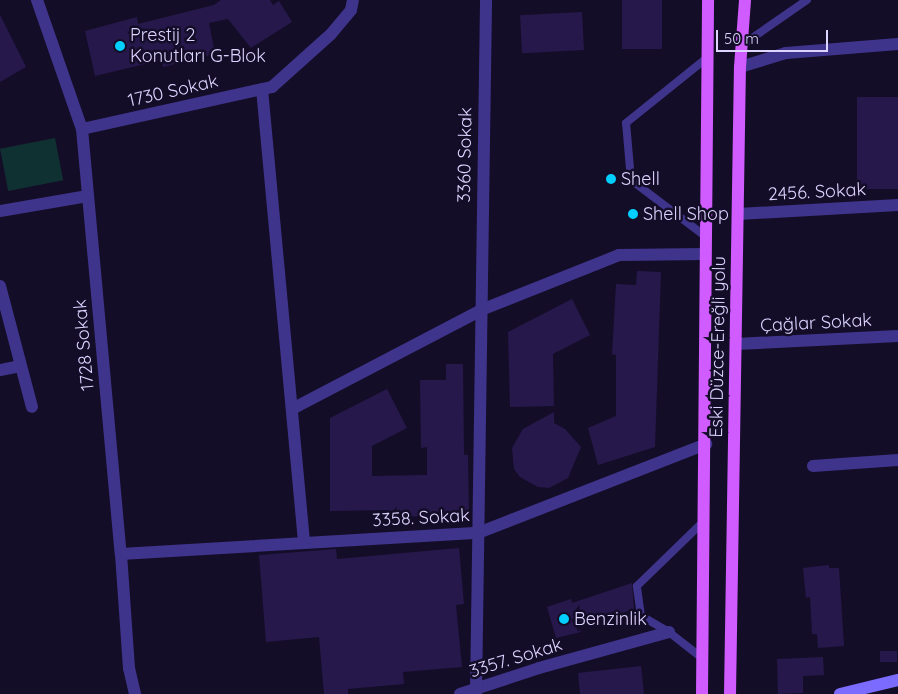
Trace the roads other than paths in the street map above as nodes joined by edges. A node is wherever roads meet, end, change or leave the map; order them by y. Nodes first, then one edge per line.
1 (37, 0) edge
2 (353, 0) edge
3 (486, 0) edge
4 (708, 0) edge
5 (745, 0) edge
6 (807, 0) edge
7 (898, 44) edge
8 (742, 45) junction
9 (708, 57) junction
10 (740, 67) junction
11 (262, 89) junction
12 (82, 129) junction
13 (88, 196) junction
14 (898, 205) edge
15 (0, 211) edge
16 (738, 214) junction
17 (705, 236) junction
18 (705, 254) junction
19 (0, 286) edge
20 (2, 299) edge
21 (481, 310) junction
22 (898, 336) edge
23 (736, 344) junction
24 (21, 366) junction
25 (0, 370) edge
26 (32, 407) dead end
27 (292, 409) junction
28 (706, 444) junction
29 (898, 460) edge
30 (813, 466) dead end
31 (704, 521) junction
32 (478, 533) junction
33 (304, 542) junction
34 (122, 554) junction
35 (669, 632) junction
36 (702, 658) junction
37 (898, 680) edge
38 (476, 691) edge
39 (136, 694) edge
40 (460, 694) edge
41 (702, 694) edge
42 (730, 694) edge
43 (840, 694) edge

1 - 12 street, 1728 Sokak
2 - 11 street, 1730 Sokak
3 - 21 street, 3360 Sokak
4 - 9 main road, Eski Düzce-Ereğli yolu
5 - 8 main road, Eski Düzce-Ereğli yolu
6 - 8 lane
7 - 10 street
8 - 10 main road, Eski Düzce-Ereğli yolu
9 - 17 main road, Eski Düzce-Ereğli yolu
9 - 17 lane
10 - 16 main road, Eski Düzce-Ereğli yolu
11 - 12 street, 1730 Sokak
11 - 27 street
12 - 13 street, 1728 Sokak
13 - 15 street
13 - 34 street, 1728 Sokak
14 - 16 street, 2456. Sokak
16 - 23 main road, Eski Düzce-Ereğli yolu
17 - 18 main road, Eski Düzce-Ereğli yolu
18 - 21 street
18 - 28 main road, Eski Düzce-Ereğli yolu
19 - 20 street
20 - 24 street
21 - 27 street
21 - 32 street, 3360 Sokak
22 - 23 street, Çağlar Sokak
23 - 42 main road, Eski Düzce-Ereğli yolu
24 - 25 street
24 - 26 street
27 - 33 street
28 - 31 main road, Eski Düzce-Ereğli yolu
28 - 32 street, 3358. Sokak
29 - 30 street
31 - 35 lane
31 - 36 main road, Eski Düzce-Ereğli yolu
32 - 33 street, 3358. Sokak
32 - 38 street, 3360 Sokak
33 - 34 street, 3358. Sokak
34 - 39 street, 1728 Sokak
35 - 36 lane
35 - 38 street, 3357. Sokak
36 - 41 main road, Eski Düzce-Ereğli yolu
37 - 43 street
38 - 40 street, 3357. Sokak

